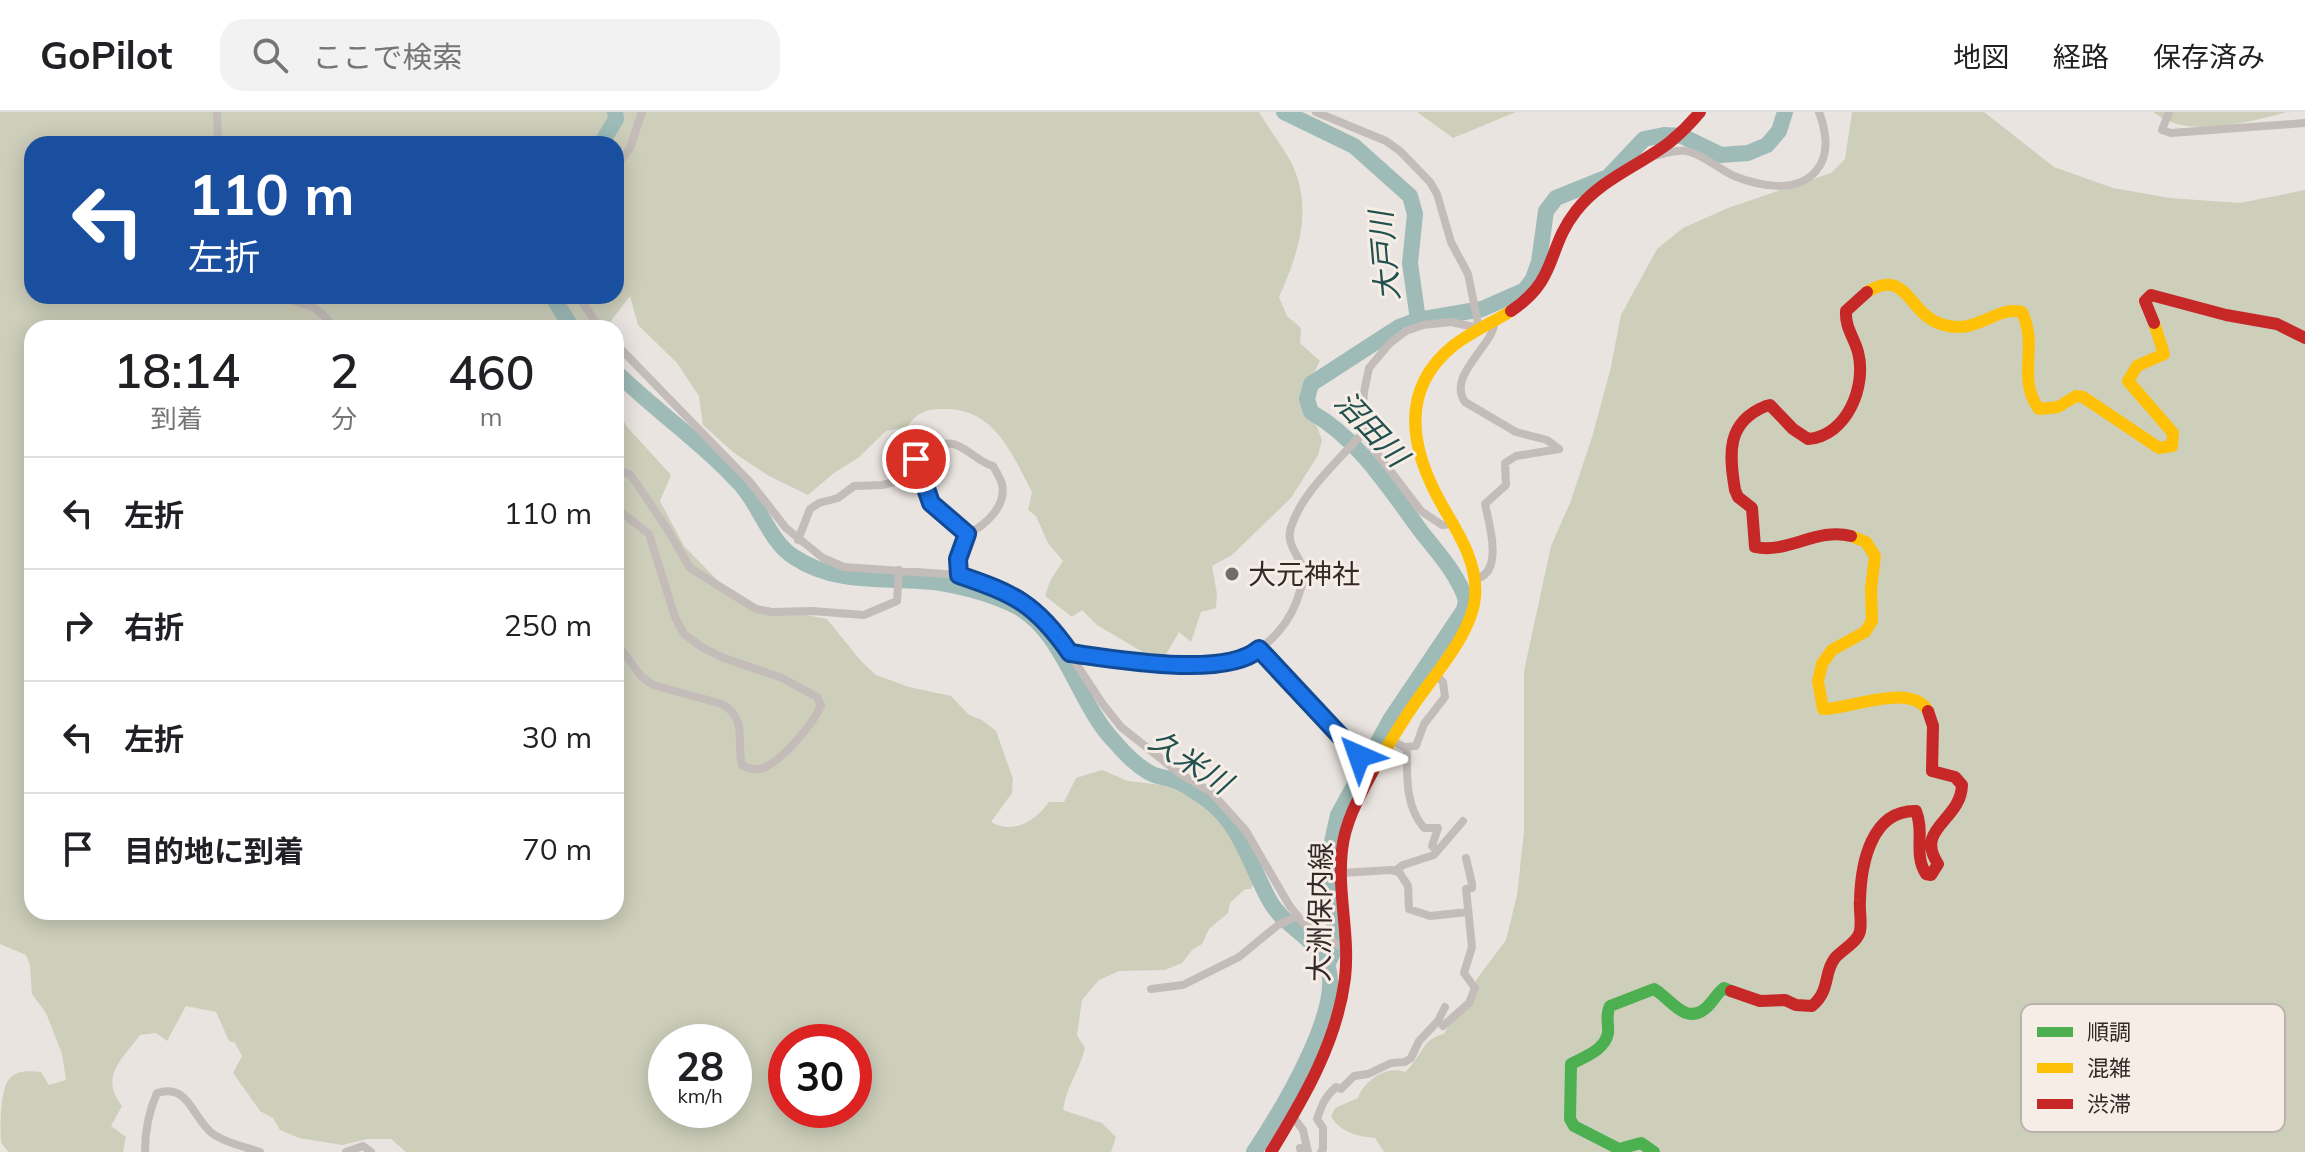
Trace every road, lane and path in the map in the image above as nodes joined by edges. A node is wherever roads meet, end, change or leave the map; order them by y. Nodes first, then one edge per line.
1 (217, 112) edge
2 (642, 112) edge
3 (1316, 112) edge
4 (1700, 112) edge
5 (1819, 112) edge
6 (2169, 112) edge
7 (2305, 123) edge
8 (218, 136) edge
9 (624, 156) edge
10 (1653, 156) junction
11 (309, 304) edge
12 (1495, 319) junction
13 (328, 320) edge
14 (1478, 322) junction
15 (2305, 338) edge
16 (624, 352) edge
17 (1362, 436) junction
18 (624, 472) edge
19 (920, 476) junction
20 (624, 514) edge
21 (1452, 524) junction
22 (967, 534) junction
23 (798, 540) junction
24 (899, 572) junction
25 (959, 575) junction
26 (1474, 579) junction
27 (1259, 649) junction
28 (624, 653) edge
29 (1070, 653) junction
30 (1436, 675) junction
31 (1392, 740) junction
32 (1406, 747) junction
33 (1372, 768) junction
34 (1463, 821) dead end
35 (1437, 851) junction
36 (1466, 858) dead end
37 (1395, 871) junction
38 (1341, 873) junction
39 (1468, 912) junction
40 (1298, 916) junction
41 (1345, 949) junction
42 (1151, 989) dead end
43 (1445, 1007) dead end
44 (1443, 1026) dead end
45 (1293, 1117) junction
46 (1303, 1151) edge
47 (145, 1152) edge
48 (260, 1152) edge
49 (346, 1152) edge
50 (371, 1152) edge
51 (1271, 1152) edge
52 (1321, 1152) edge
53 (1654, 1152) edge

1 - 8 street
2 - 9 street
3 - 14 street
4 - 10 street, 大洲保内線
5 - 10 street
6 - 7 street
10 - 12 street, 大洲保内線
11 - 13 street
12 - 14 street, 大洲保内線
12 - 26 street
14 - 17 street
14 - 21 street, 大洲保内線
15 - 53 street
16 - 23 street
17 - 21 street
17 - 27 street
18 - 24 street
19 - 22 street
19 - 22 street
19 - 23 street
20 - 28 street
21 - 26 street, 大洲保内線
22 - 25 street
23 - 24 street
24 - 25 street
25 - 29 street
26 - 30 street, 大洲保内線
27 - 29 street
27 - 33 street
29 - 40 street
30 - 31 street, 大洲保内線
30 - 32 street
31 - 32 street
31 - 33 street, 大洲保内線
32 - 35 street
33 - 38 street, 大洲保内線
34 - 35 street
35 - 37 street
36 - 39 street
37 - 38 street
37 - 39 street
38 - 41 street, 大洲保内線
39 - 44 street
40 - 41 street
40 - 42 street
41 - 45 street, 大洲保内線
43 - 52 street
45 - 46 street
45 - 51 street, 大洲保内線
47 - 48 street
49 - 50 street

